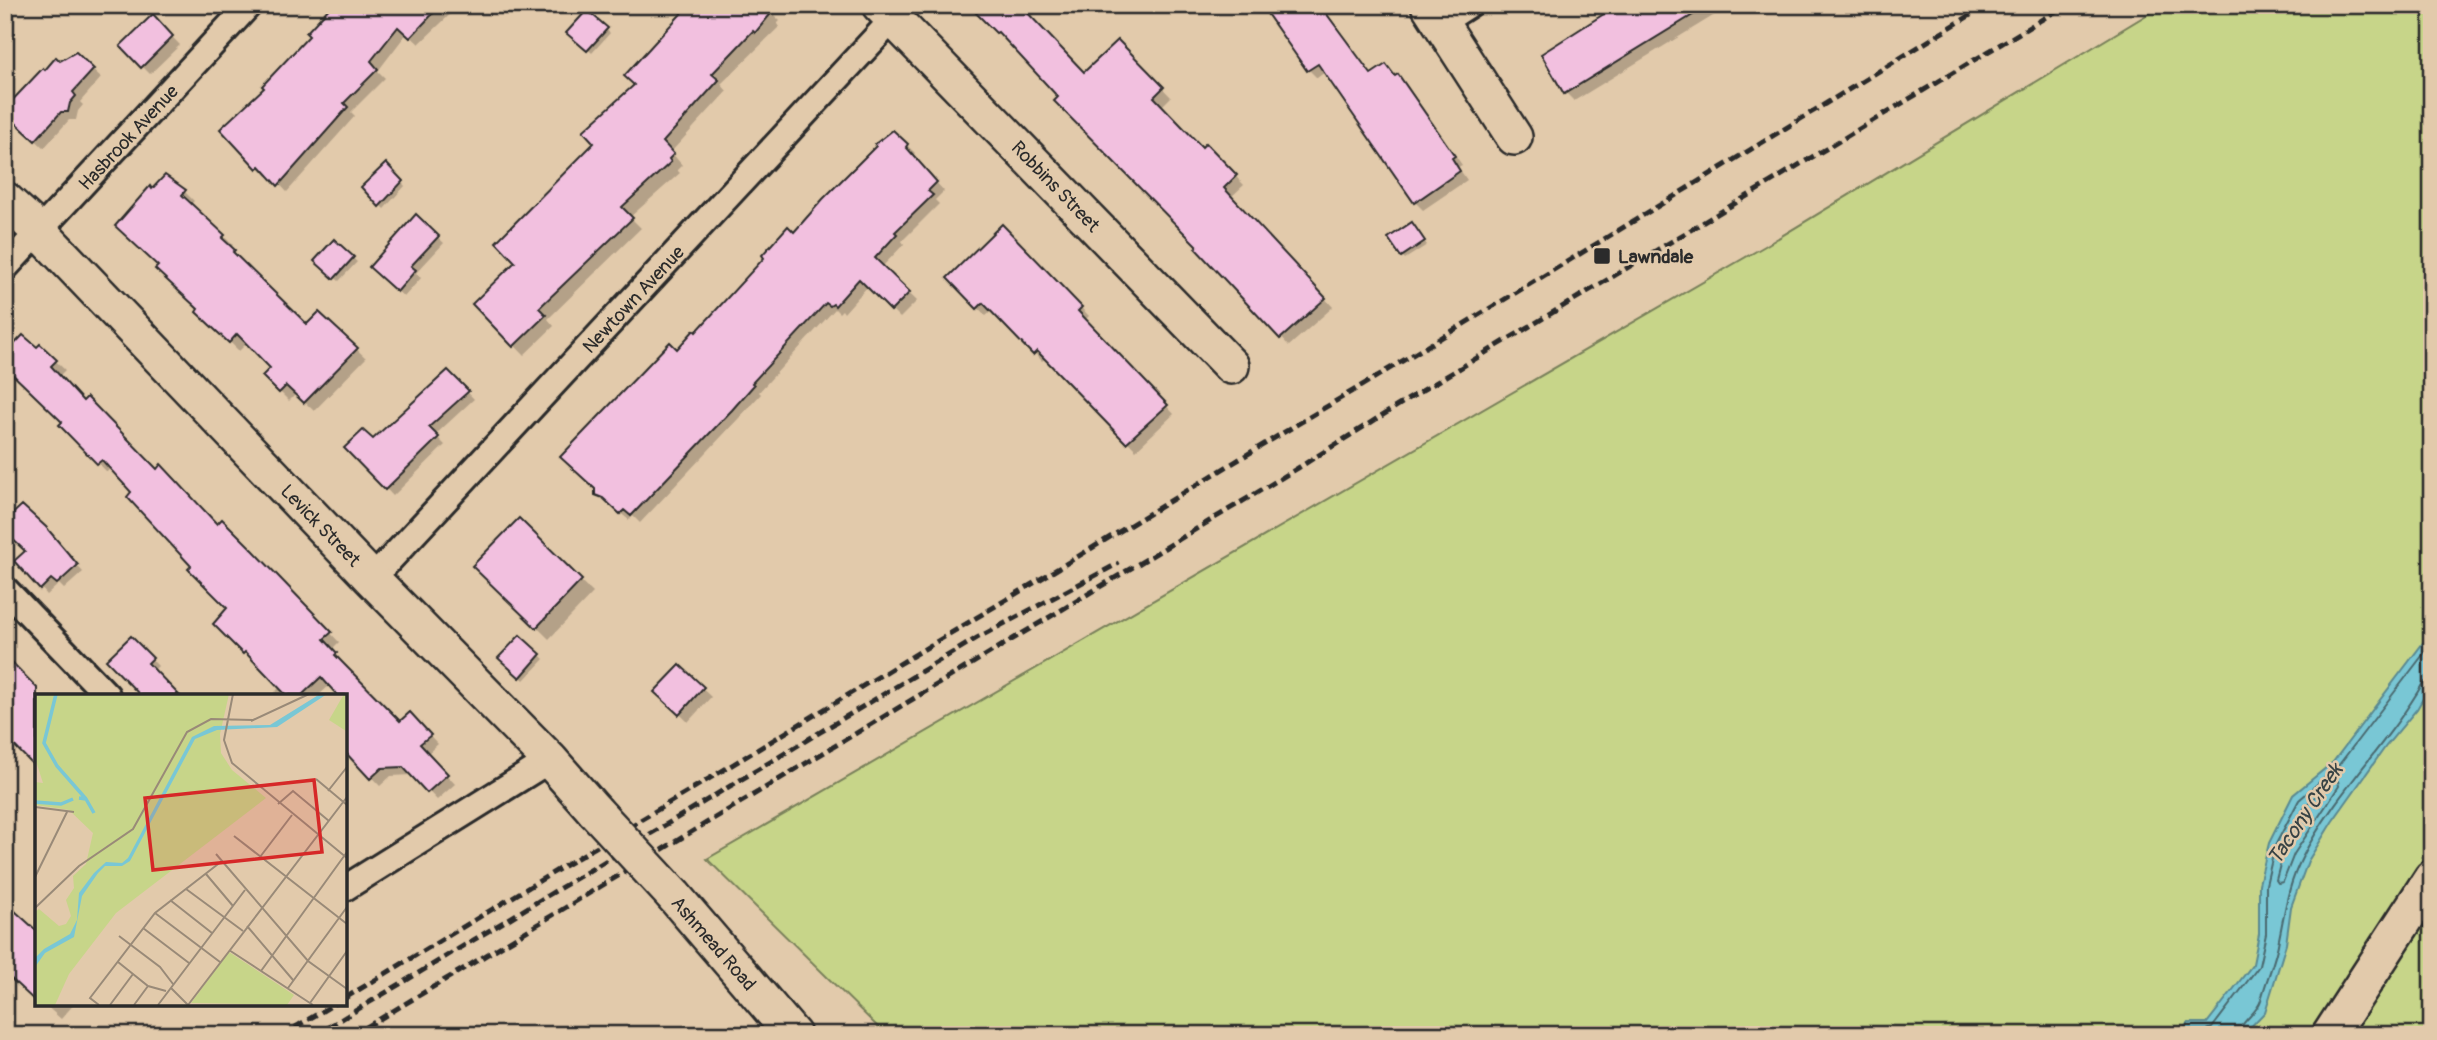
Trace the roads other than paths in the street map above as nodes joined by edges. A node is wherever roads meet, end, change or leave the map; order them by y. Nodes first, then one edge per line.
1 (249, 5) edge
2 (1447, 11) edge
3 (886, 12) edge
4 (1514, 137) dead end
5 (5, 200) edge
6 (40, 232) junction
7 (5, 268) edge
8 (1231, 366) dead end
9 (372, 579) junction
10 (5, 589) edge
11 (106, 694) edge
12 (550, 760) junction
13 (635, 852) joint
14 (2432, 878) edge
15 (346, 887) edge
16 (793, 1035) edge
17 (2330, 1035) edge

1 - 6 street, Hasbrook Avenue
2 - 4 street
3 - 8 street, Robbins Street
3 - 9 street, Newtown Avenue
5 - 6 street, Levick Street
6 - 7 street, Hasbrook Avenue
6 - 9 street, Levick Street
9 - 12 street, Levick Street
10 - 11 street
12 - 13 street, Levick Street, bridge
12 - 15 street
13 - 16 street, Ashmead Road, bridge
14 - 17 street

